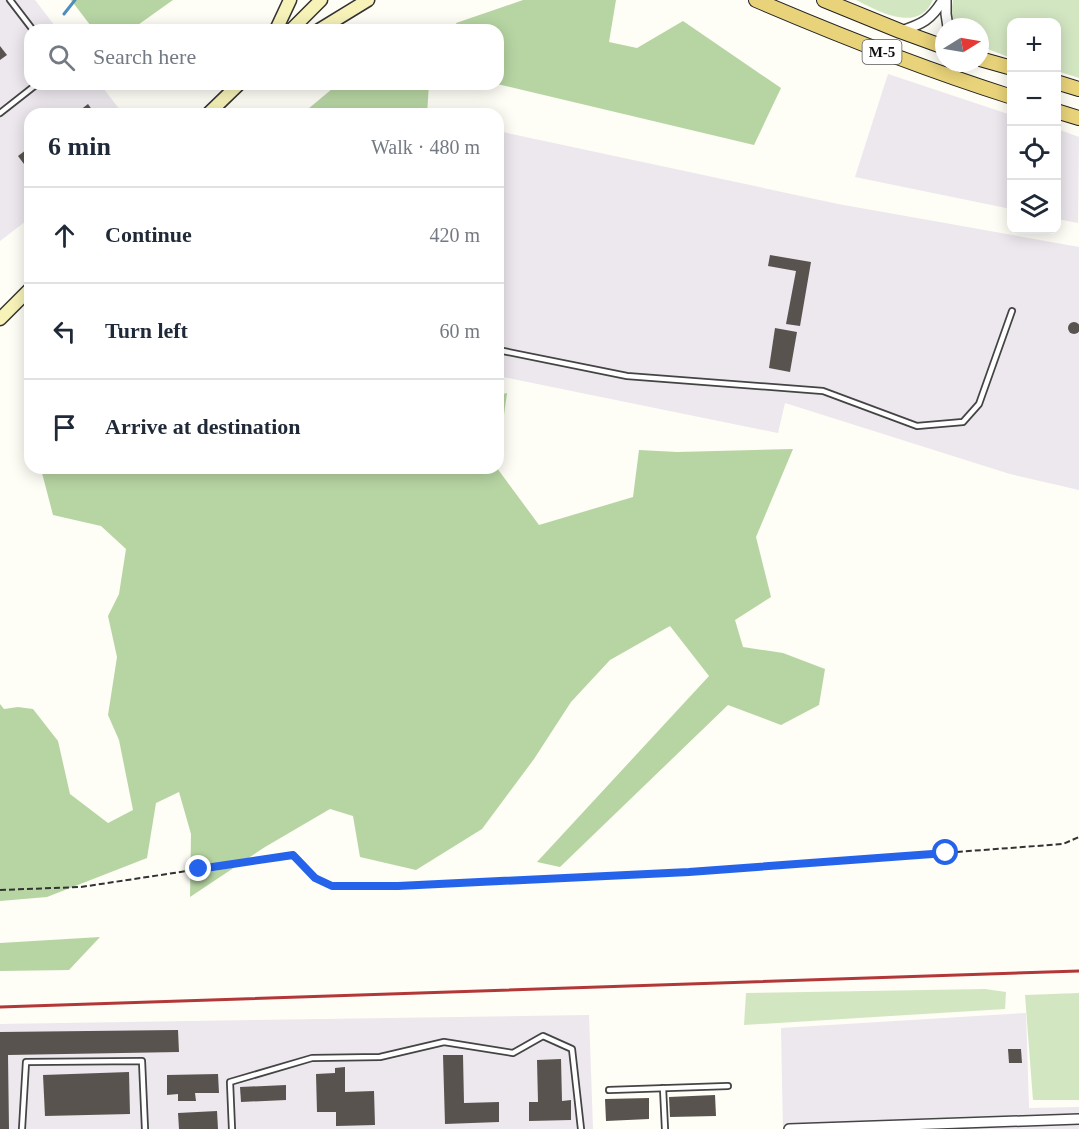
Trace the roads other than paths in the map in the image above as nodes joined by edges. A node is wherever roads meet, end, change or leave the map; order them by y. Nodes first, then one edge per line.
1 (10, 0) edge
2 (291, 0) edge
3 (321, 0) edge
4 (368, 0) edge
5 (756, 0) edge
6 (824, 0) edge
7 (945, 0) edge
8 (947, 18) edge
9 (28, 24) edge
10 (279, 24) edge
11 (297, 24) edge
12 (329, 24) edge
13 (900, 31) junction
14 (935, 43) edge
15 (989, 62) edge
16 (1007, 67) edge
17 (1061, 84) edge
18 (1079, 89) edge
19 (29, 90) edge
20 (233, 90) edge
21 (1007, 96) edge
22 (214, 108) edge
23 (1061, 112) edge
24 (0, 113) edge
25 (1079, 117) edge
26 (24, 296) edge
27 (1012, 312) dead end
28 (0, 319) edge
29 (504, 351) edge
30 (728, 1086) dead end
31 (663, 1088) junction
32 (609, 1090) dead end
33 (1079, 1119) edge
34 (22, 1129) edge
35 (145, 1129) edge
36 (232, 1129) edge
37 (581, 1129) edge
38 (665, 1129) edge
39 (789, 1129) edge

1 - 9 lane
2 - 10 main road
3 - 11 main road
4 - 12 main road
5 - 21 main road, М-5
6 - 13 main road, М-5
7 - 8 street
7 - 13 street
13 - 14 main road, М-5
15 - 16 main road
17 - 18 main road
19 - 24 lane
20 - 22 main road
23 - 25 main road
26 - 28 main road
27 - 29 lane
30 - 31 lane
31 - 32 lane
31 - 38 lane
33 - 39 street
34 - 35 lane
36 - 37 lane

